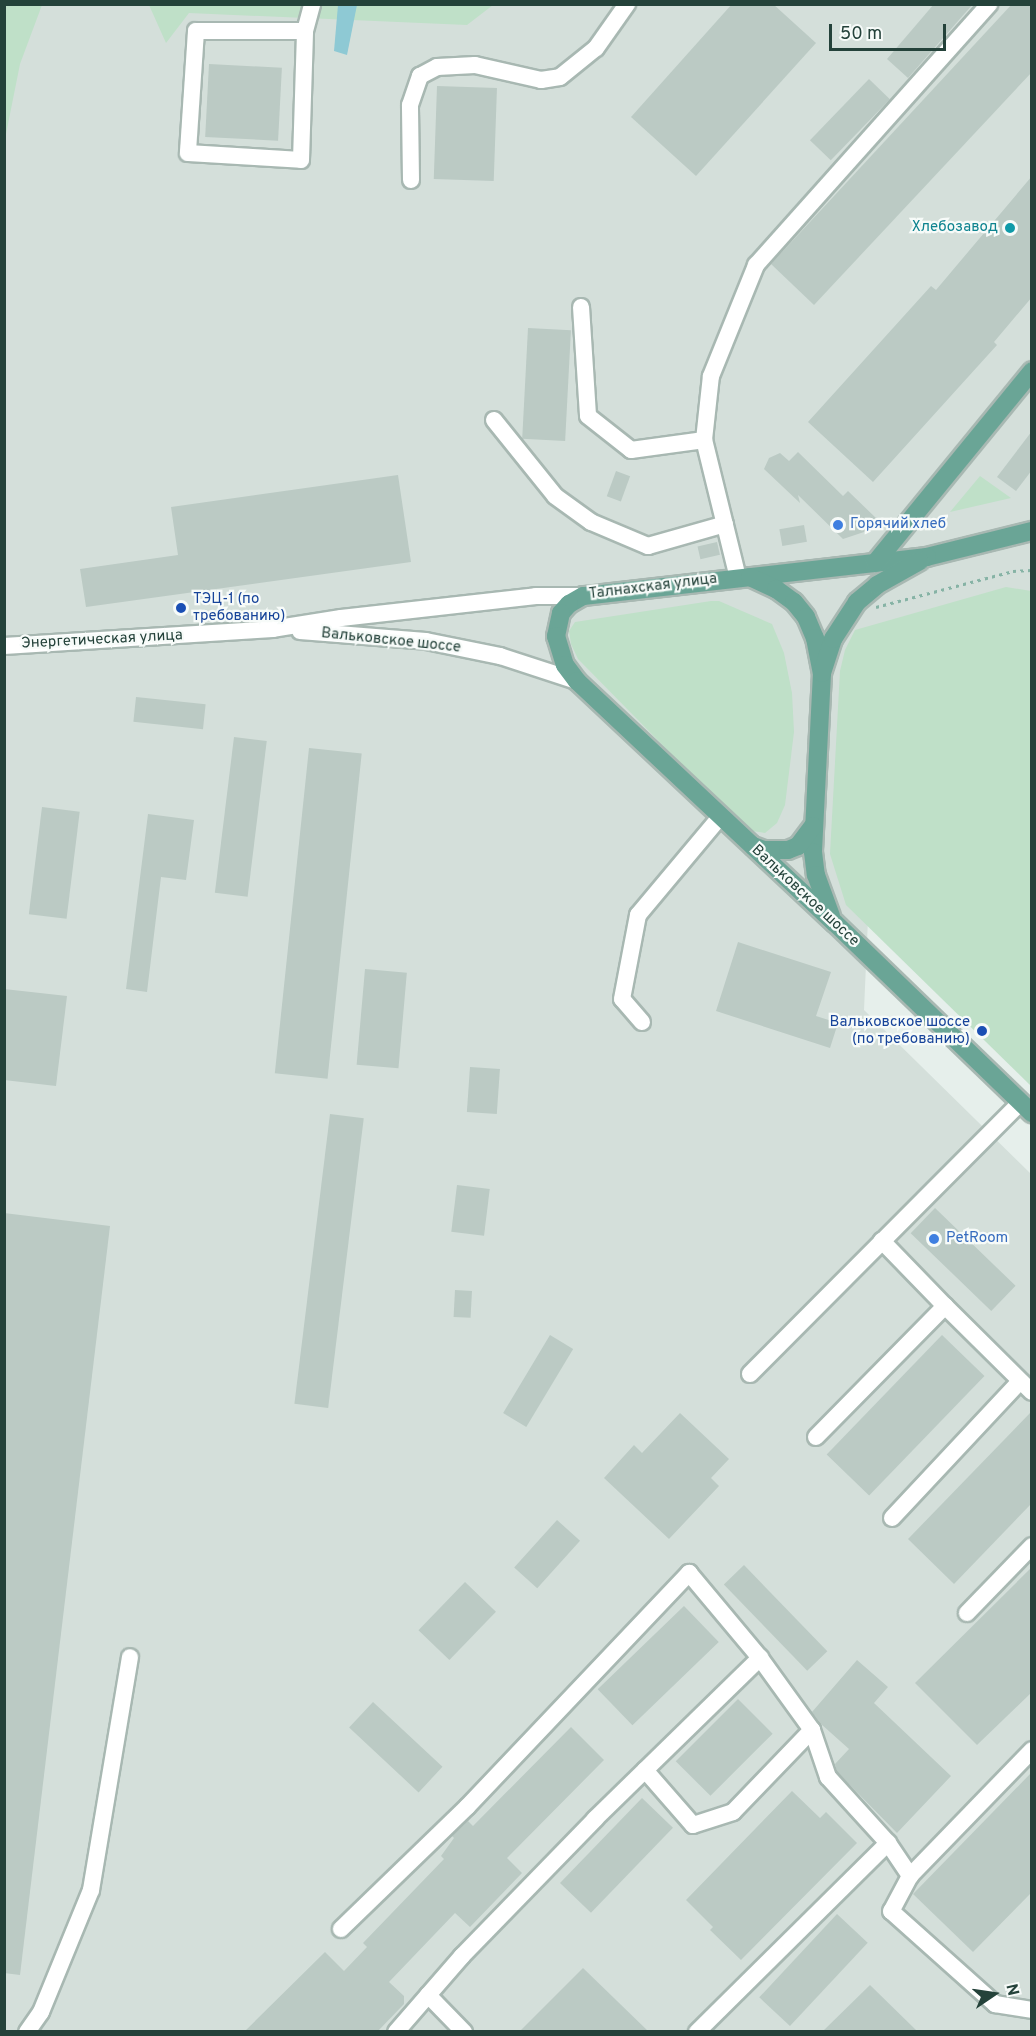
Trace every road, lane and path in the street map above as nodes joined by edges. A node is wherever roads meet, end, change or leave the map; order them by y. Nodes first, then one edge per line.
1 (312, 4) edge
2 (627, 4) edge
3 (989, 4) edge
4 (305, 31) junction
5 (411, 180) dead end
6 (581, 307) dead end
7 (1032, 371) edge
8 (494, 420) dead end
9 (704, 441) junction
10 (724, 524) junction
11 (1032, 531) edge
12 (927, 557) junction
13 (875, 562) junction
14 (1032, 570) edge
15 (743, 577) junction
16 (583, 596) junction
17 (874, 608) dead end
18 (272, 629) junction
19 (11, 646) edge
20 (822, 673) junction
21 (577, 681) junction
22 (720, 817) junction
23 (813, 826) junction
24 (751, 845) junction
25 (835, 922) junction
26 (642, 1022) dead end
27 (1026, 1108) edge
28 (882, 1241) junction
29 (945, 1306) junction
30 (750, 1374) dead end
31 (1026, 1387) edge
32 (816, 1437) dead end
33 (892, 1518) dead end
34 (1032, 1546) edge
35 (967, 1613) dead end
36 (130, 1657) dead end
37 (760, 1658) junction
38 (812, 1730) junction
39 (1032, 1750) edge
40 (645, 1770) junction
41 (888, 1843) junction
42 (910, 1876) junction
43 (341, 1929) dead end
44 (428, 1995) junction
45 (1032, 2010) edge
46 (27, 2031) edge
47 (396, 2031) edge
48 (464, 2031) edge
49 (697, 2031) edge

1 - 4 street
2 - 5 street
3 - 9 street
4 - 4 street
6 - 9 street
7 - 13 main road
8 - 10 street
9 - 10 street
10 - 15 street
11 - 12 main road, Талнахская улица
12 - 13 main road, Талнахская улица
12 - 20 main road
13 - 15 main road, Талнахская улица
14 - 17 path
15 - 16 main road, Талнахская улица
15 - 20 main road
16 - 18 street, Талнахская улица
16 - 21 main road, Вальковское шоссе
18 - 19 street, Энергетическая улица
18 - 21 street, Вальковское шоссе
20 - 23 main road
21 - 22 main road, Вальковское шоссе
22 - 24 main road, Вальковское шоссе
22 - 26 street
23 - 24 main road
23 - 25 main road
24 - 25 main road, Вальковское шоссе
25 - 27 main road, Вальковское шоссе
27 - 28 street
28 - 29 street
28 - 30 street
29 - 31 street
29 - 32 street
31 - 33 street
34 - 35 street
36 - 46 street
37 - 38 street
37 - 40 street
37 - 43 street
38 - 40 street
38 - 41 street
39 - 42 street
40 - 44 street
41 - 42 street
41 - 49 street
42 - 45 street
44 - 47 street
44 - 48 street

